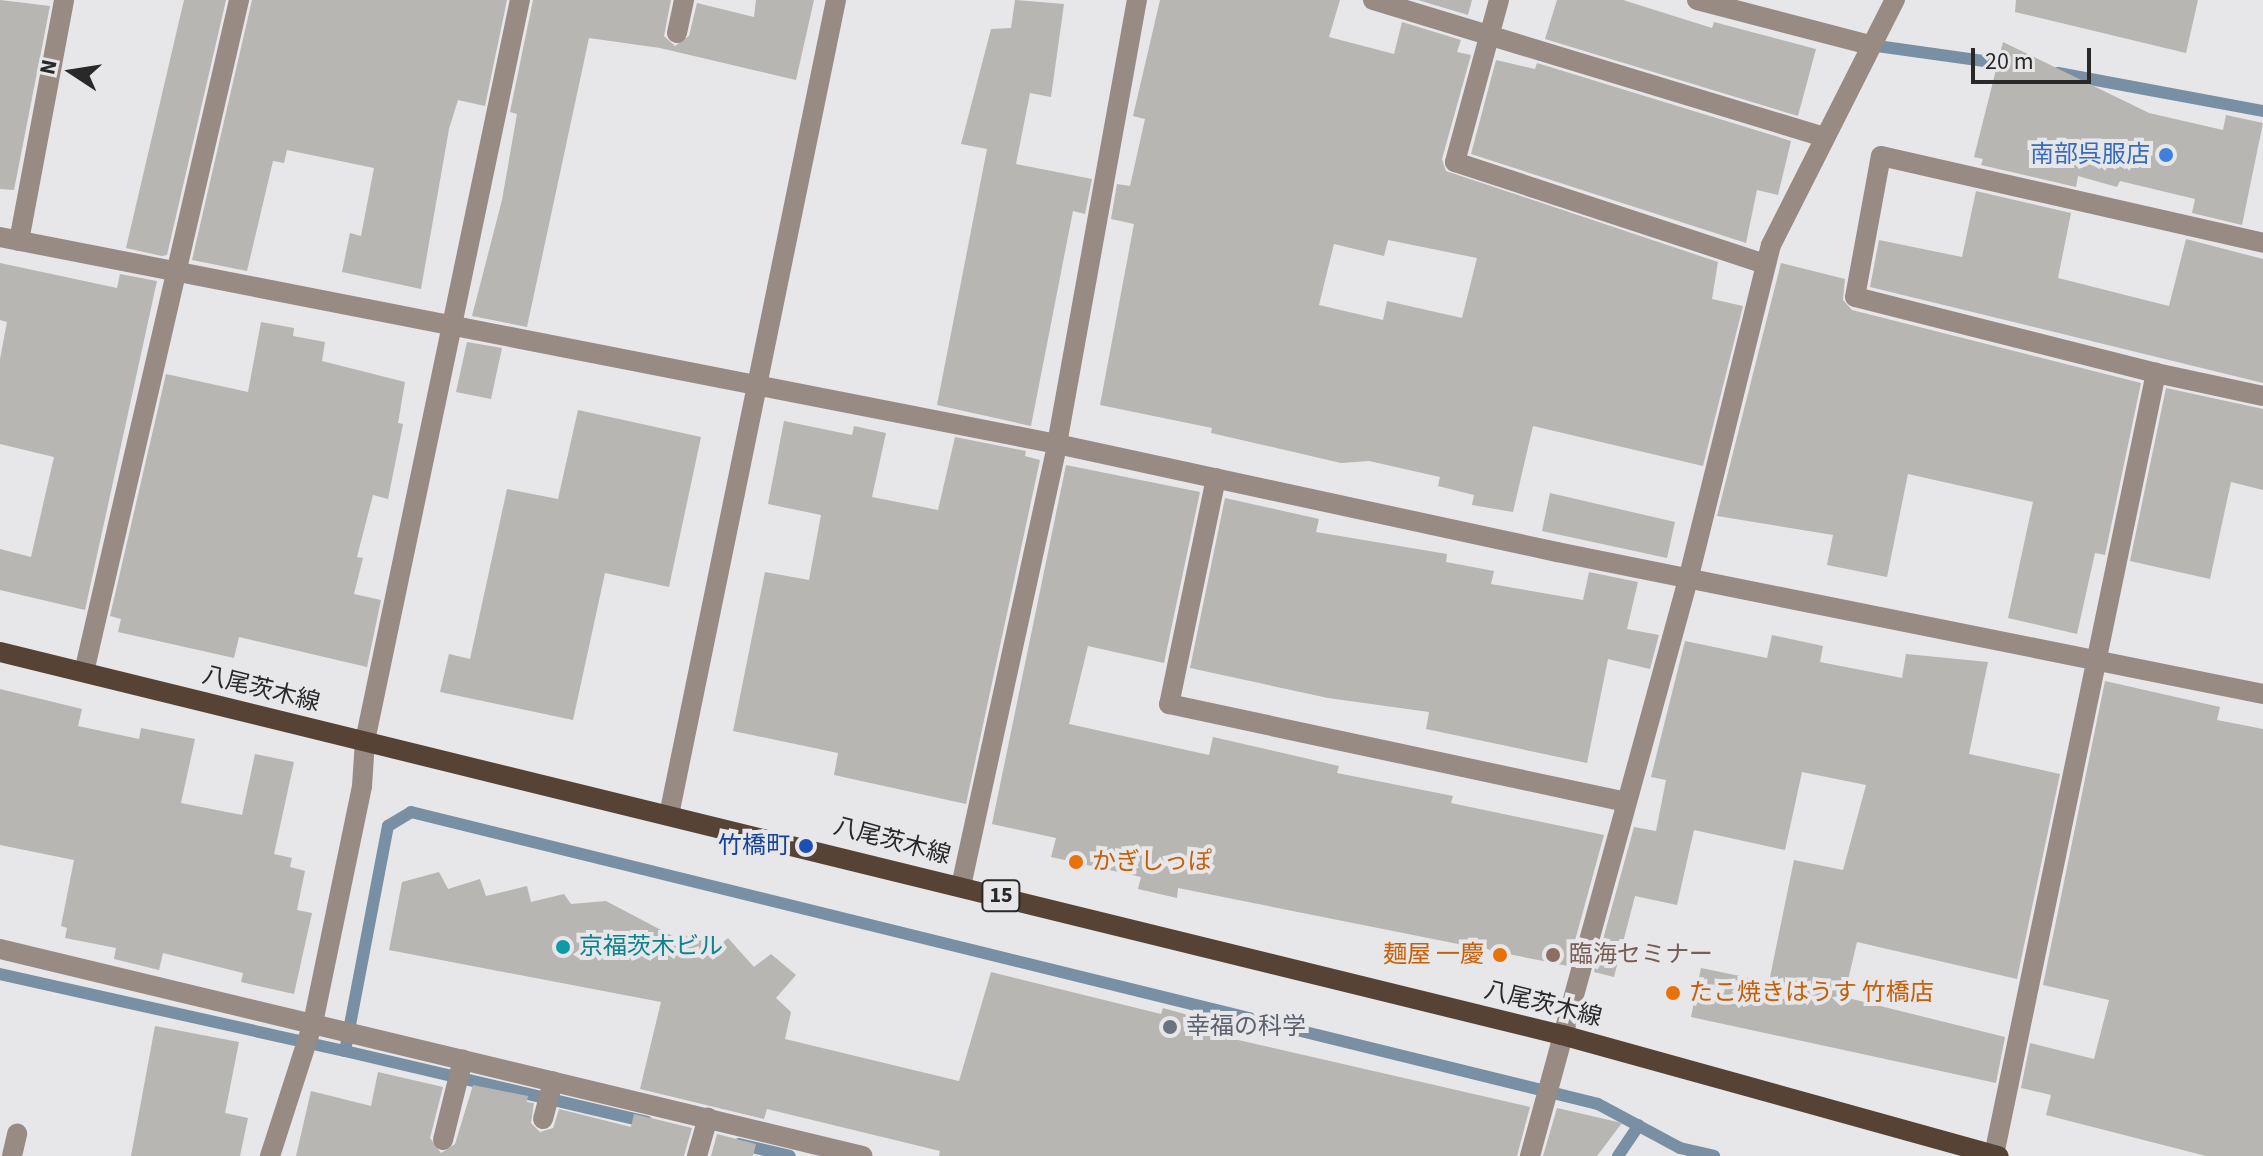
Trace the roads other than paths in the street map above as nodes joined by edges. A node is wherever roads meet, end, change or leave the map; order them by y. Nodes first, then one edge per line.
1 (64, 0) edge
2 (239, 0) edge
3 (520, 0) edge
4 (684, 0) edge
5 (836, 0) edge
6 (1137, 0) edge
7 (1373, 0) edge
8 (1499, 0) edge
9 (1697, 0) edge
10 (1895, 0) edge
11 (677, 33) dead end
12 (1489, 38) junction
13 (1870, 45) junction
14 (1824, 137) junction
15 (9, 239) edge
16 (2263, 243) edge
17 (1766, 264) junction
18 (177, 272) junction
19 (449, 325) junction
20 (2156, 373) junction
21 (759, 385) junction
22 (2263, 396) edge
23 (1057, 444) junction
24 (1216, 478) junction
25 (1689, 576) junction
26 (0, 652) edge
27 (2096, 659) junction
28 (84, 672) junction
29 (2263, 694) edge
30 (365, 741) junction
31 (1626, 802) junction
32 (669, 815) junction
33 (961, 886) junction
34 (0, 949) edge
35 (314, 1033) junction
36 (1562, 1035) junction
37 (459, 1073) junction
38 (17, 1134) dead end
39 (702, 1136) edge
40 (443, 1140) dead end
41 (1996, 1155) edge
42 (12, 1156) edge
43 (270, 1156) edge
44 (863, 1156) edge
45 (1530, 1156) edge

1 - 15 street
2 - 18 street
3 - 19 street
4 - 11 street
5 - 21 street
6 - 23 street
7 - 12 street
8 - 12 street
9 - 13 street
10 - 13 street
12 - 14 street
12 - 17 street
13 - 14 street
14 - 17 street
15 - 18 street
16 - 20 street
17 - 25 street
18 - 19 street
18 - 28 street
19 - 21 street
19 - 30 street
20 - 22 street
20 - 27 street
21 - 23 street
21 - 32 street
23 - 24 street
23 - 33 street
24 - 25 street
24 - 31 street
25 - 27 street
25 - 31 street
26 - 28 main road, 八尾茨木線 / 15
27 - 29 street
27 - 41 street
28 - 30 main road, 八尾茨木線 / 15
30 - 32 main road, 八尾茨木線 / 15
30 - 35 street
31 - 36 street
32 - 33 main road, 八尾茨木線 / 15
33 - 36 main road, 八尾茨木線 / 15
34 - 35 street
35 - 37 street
35 - 43 street
36 - 41 main road, 八尾茨木線 / 15
36 - 45 street
37 - 39 street
37 - 40 street
38 - 42 street
39 - 44 street

